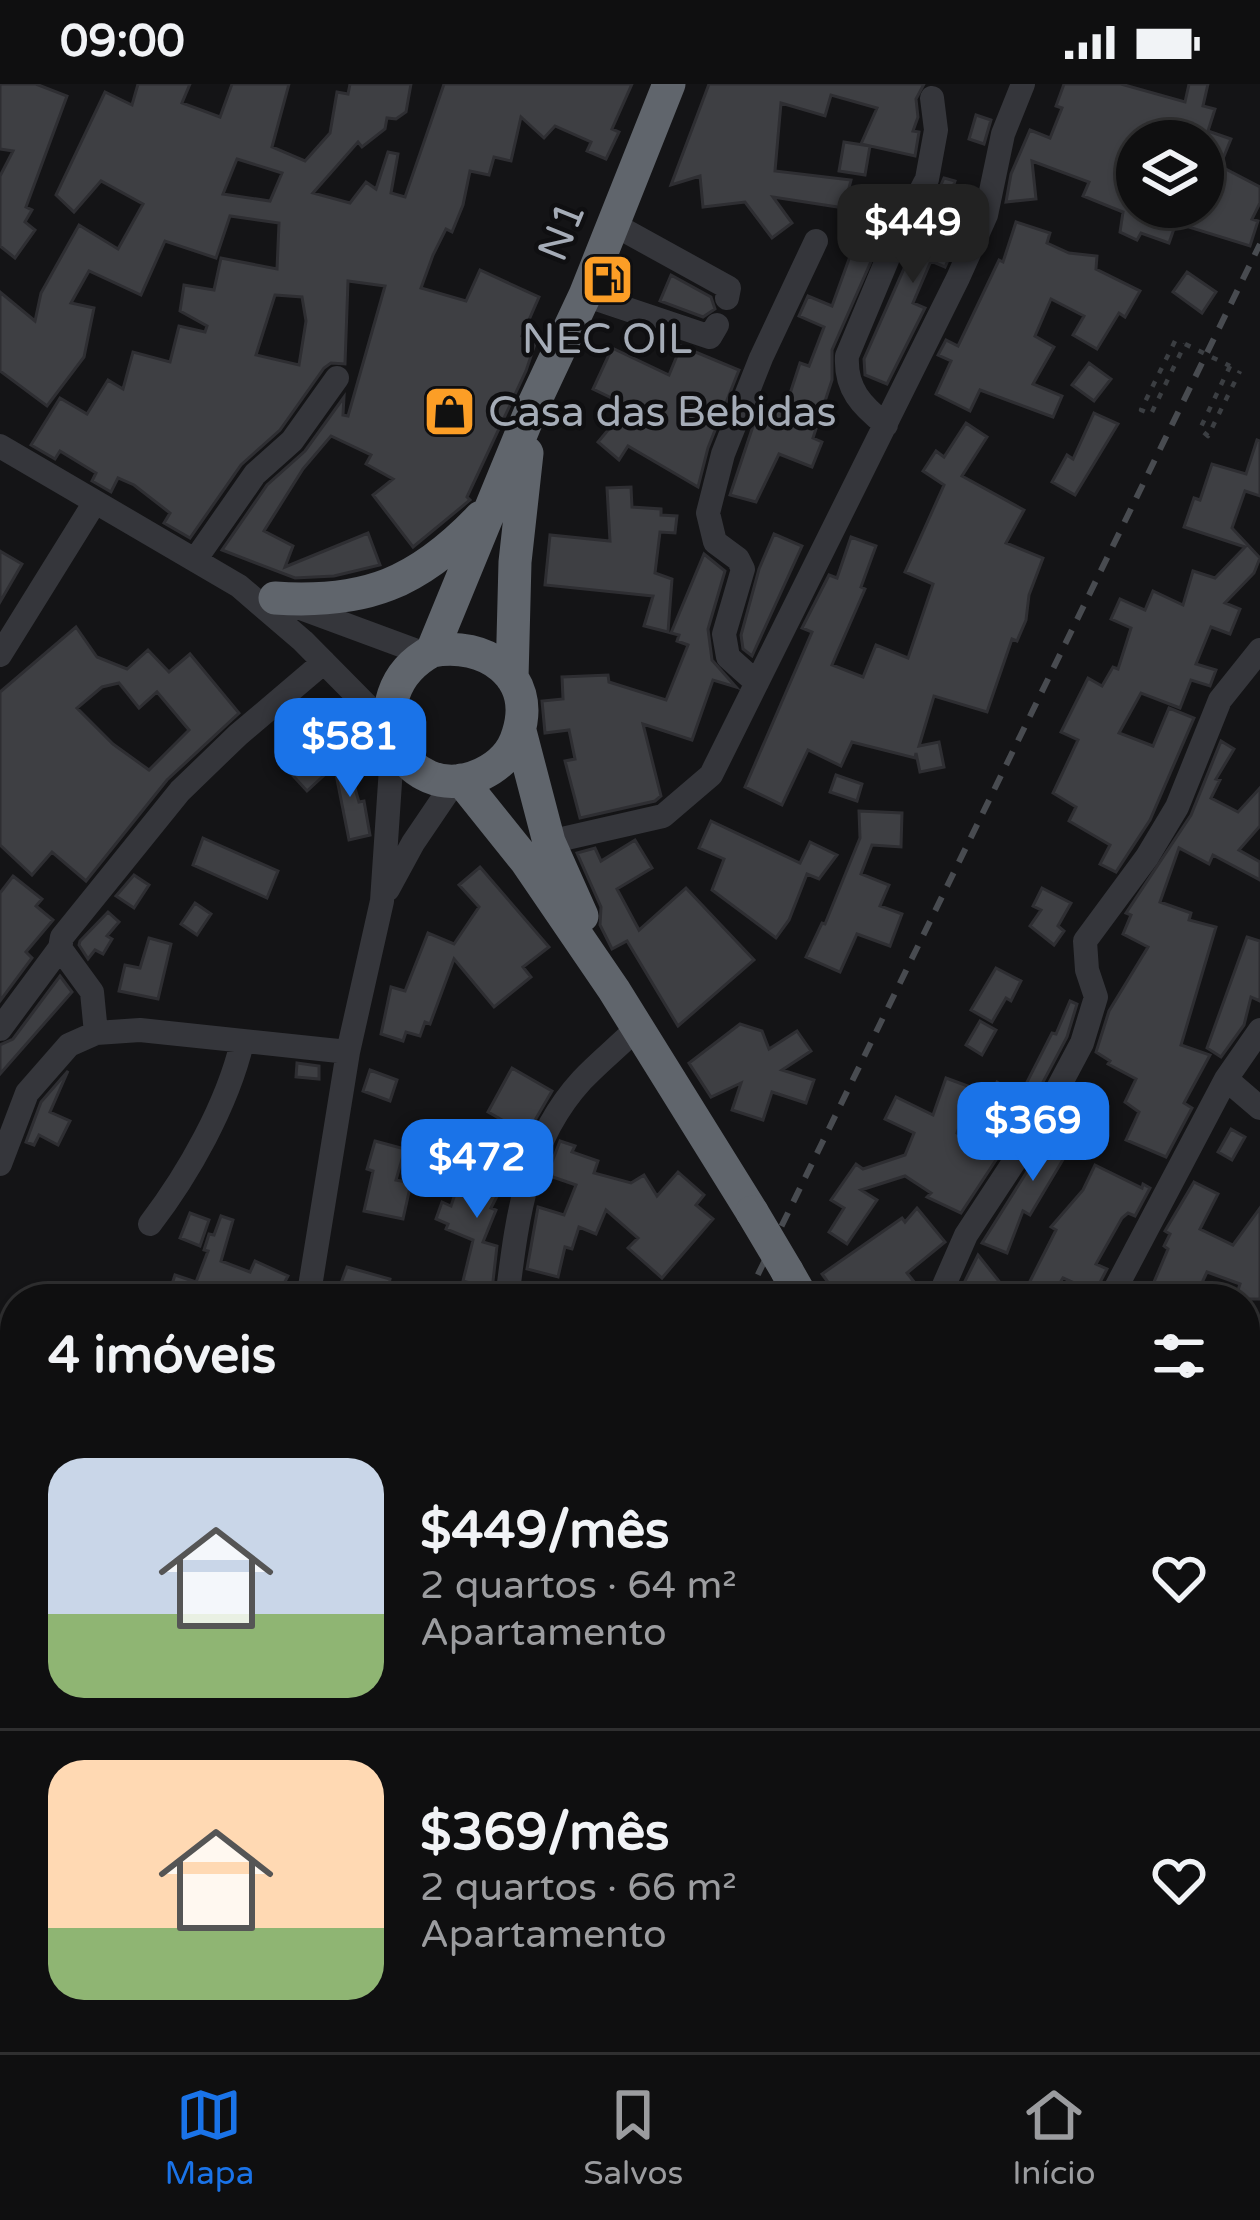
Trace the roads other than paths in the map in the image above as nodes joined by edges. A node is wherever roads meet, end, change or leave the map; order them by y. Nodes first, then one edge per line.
1 (669, 84) edge
2 (1023, 84) edge
3 (932, 98) dead end
4 (613, 224) junction
5 (815, 241) dead end
6 (585, 295) junction
7 (728, 298) dead end
8 (717, 325) dead end
9 (337, 378) dead end
10 (531, 410) junction
11 (886, 425) junction
12 (0, 446) edge
13 (95, 502) junction
14 (496, 502) junction
15 (195, 560) junction
16 (239, 586) junction
17 (275, 598) junction
18 (1260, 650) edge
19 (428, 652) junction
20 (0, 655) edge
21 (324, 662) junction
22 (512, 678) junction
23 (757, 683) junction
24 (520, 731) junction
25 (392, 734) junction
26 (458, 780) junction
27 (548, 842) junction
28 (382, 902) junction
29 (60, 948) junction
30 (614, 990) junction
31 (637, 1028) junction
32 (0, 1029) edge
33 (1260, 1030) edge
34 (96, 1033) junction
35 (242, 1042) junction
36 (348, 1052) junction
37 (1226, 1079) junction
38 (1260, 1108) edge
39 (2, 1153) edge
40 (151, 1224) dead end
41 (310, 1284) edge
42 (510, 1284) edge
43 (794, 1284) edge
44 (945, 1284) edge
45 (1118, 1284) edge

1 - 4 highway, N1
2 - 11 street
3 - 11 street
4 - 6 highway, N1
4 - 7 street
5 - 23 street
6 - 8 street
6 - 10 highway, N1
9 - 15 street
10 - 14 highway
10 - 22 highway
11 - 23 street
12 - 13 street
13 - 15 street
13 - 20 street
14 - 17 highway
14 - 19 highway
15 - 16 street
16 - 17 street
16 - 21 street
17 - 19 street
18 - 44 street
19 - 22 highway
19 - 25 highway
21 - 25 street
21 - 29 street
22 - 24 highway
23 - 27 street
24 - 26 highway
24 - 27 highway
25 - 26 highway
25 - 28 street
26 - 28 street
26 - 30 highway
27 - 30 highway
28 - 36 street
29 - 32 street
29 - 34 street
30 - 31 highway
31 - 42 street
31 - 43 highway, bridge
33 - 37 street
34 - 35 street
34 - 39 street
35 - 36 street
35 - 40 street
36 - 41 street
37 - 38 street
37 - 45 street

